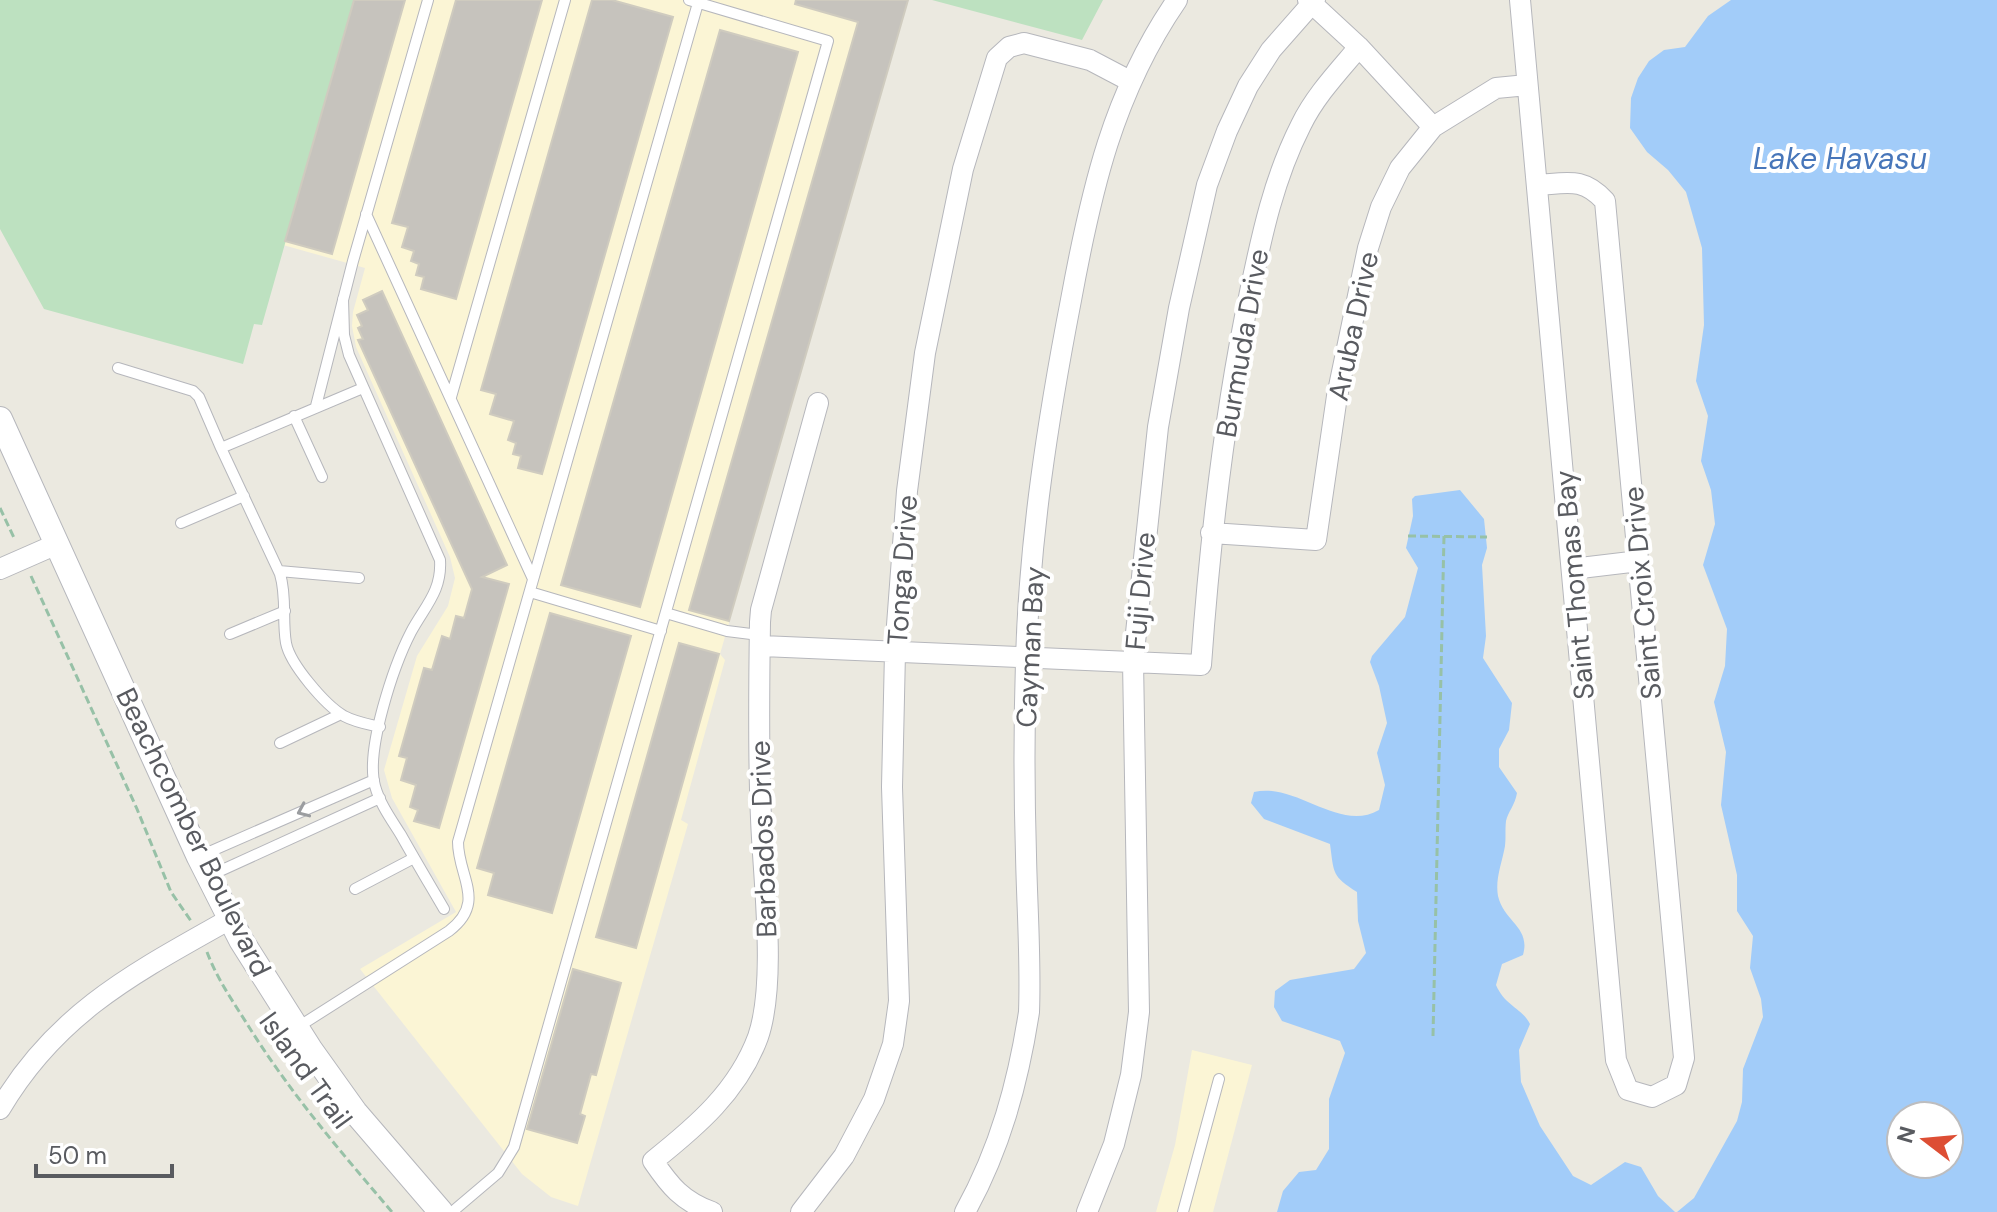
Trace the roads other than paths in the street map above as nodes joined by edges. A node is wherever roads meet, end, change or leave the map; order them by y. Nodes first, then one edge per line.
1 (428, 0) edge
2 (565, 0) edge
3 (1177, 0) edge
4 (1520, 0) edge
5 (693, 1) edge
6 (1312, 1) edge
7 (1359, 47) junction
8 (1130, 81) junction
9 (1527, 85) junction
10 (1433, 127) junction
11 (1538, 185) junction
12 (366, 214) junction
13 (343, 299) junction
14 (118, 368) dead end
15 (363, 388) junction
16 (451, 397) junction
17 (818, 403) dead end
18 (316, 406) junction
19 (294, 416) junction
20 (0, 419) edge
21 (221, 448) junction
22 (322, 477) dead end
23 (244, 496) junction
24 (181, 523) dead end
25 (1211, 533) junction
26 (57, 544) junction
27 (1639, 561) junction
28 (0, 569) edge
29 (1572, 569) junction
30 (279, 571) junction
31 (359, 578) dead end
32 (533, 579) junction
33 (530, 592) junction
34 (285, 611) junction
35 (666, 613) junction
36 (661, 631) junction
37 (230, 634) dead end
38 (760, 640) junction
39 (895, 652) junction
40 (1026, 658) junction
41 (1133, 661) junction
42 (341, 714) junction
43 (380, 727) junction
44 (280, 743) dead end
45 (374, 780) junction
46 (380, 798) junction
47 (267, 827) junction
48 (277, 845) junction
49 (414, 858) junction
50 (204, 866) junction
51 (355, 889) dead end
52 (444, 909) dead end
53 (230, 919) junction
54 (296, 1028) junction
55 (1684, 1058) joint
56 (1219, 1079) dead end
57 (0, 1109) edge
58 (441, 1212) edge
59 (452, 1212) edge
60 (712, 1212) edge
61 (801, 1212) edge
62 (965, 1212) edge
63 (1087, 1212) edge
64 (1183, 1212) edge

1 - 12 lane
2 - 16 lane
3 - 8 street
4 - 9 street, Saint Thomas Bay
5 - 32 lane
5 - 35 lane
6 - 7 street
6 - 41 street, Fuji Drive
7 - 10 street
7 - 25 street, Burmuda Drive
8 - 39 street, Tonga Drive
8 - 40 street, Cayman Bay
9 - 10 street, Aruba Drive
9 - 11 street, Saint Thomas Bay
10 - 25 street, Aruba Drive
11 - 27 street, Saint Croix Drive
11 - 29 street, Saint Thomas Bay
12 - 13 lane
12 - 16 lane
13 - 15 lane
13 - 18 lane
14 - 21 lane
15 - 18 lane
15 - 43 lane
16 - 32 lane
17 - 38 street, Barbados Drive
18 - 19 lane
19 - 21 lane
19 - 22 lane
20 - 26 street, Beachcomber Boulevard
21 - 23 lane
23 - 24 lane
23 - 30 lane
25 - 41 street, Burmuda Drive
26 - 28 street
26 - 50 street, Beachcomber Boulevard
27 - 29 street
27 - 55 street, Saint Croix Drive
29 - 55 street, Saint Thomas Bay
30 - 31 lane
30 - 34 lane
32 - 33 lane
33 - 36 lane
33 - 54 lane
34 - 37 lane
34 - 42 lane
35 - 36 lane
35 - 38 lane
36 - 59 lane
38 - 39 street
38 - 60 street, Barbados Drive
39 - 40 street
39 - 61 street, Tonga Drive
40 - 41 street
40 - 62 street, Cayman Bay
41 - 63 street, Fuji Drive
42 - 43 lane
42 - 44 lane
43 - 45 lane
45 - 46 lane
45 -> 47 lane
46 - 48 lane
46 - 49 lane
47 - 48 lane
47 - 50 lane
48 - 50 lane
49 - 51 lane
49 - 52 lane
50 - 53 street, Beachcomber Boulevard
53 - 54 street, Beachcomber Boulevard
53 - 57 street
54 - 58 street, Beachcomber Boulevard
56 - 64 lane

